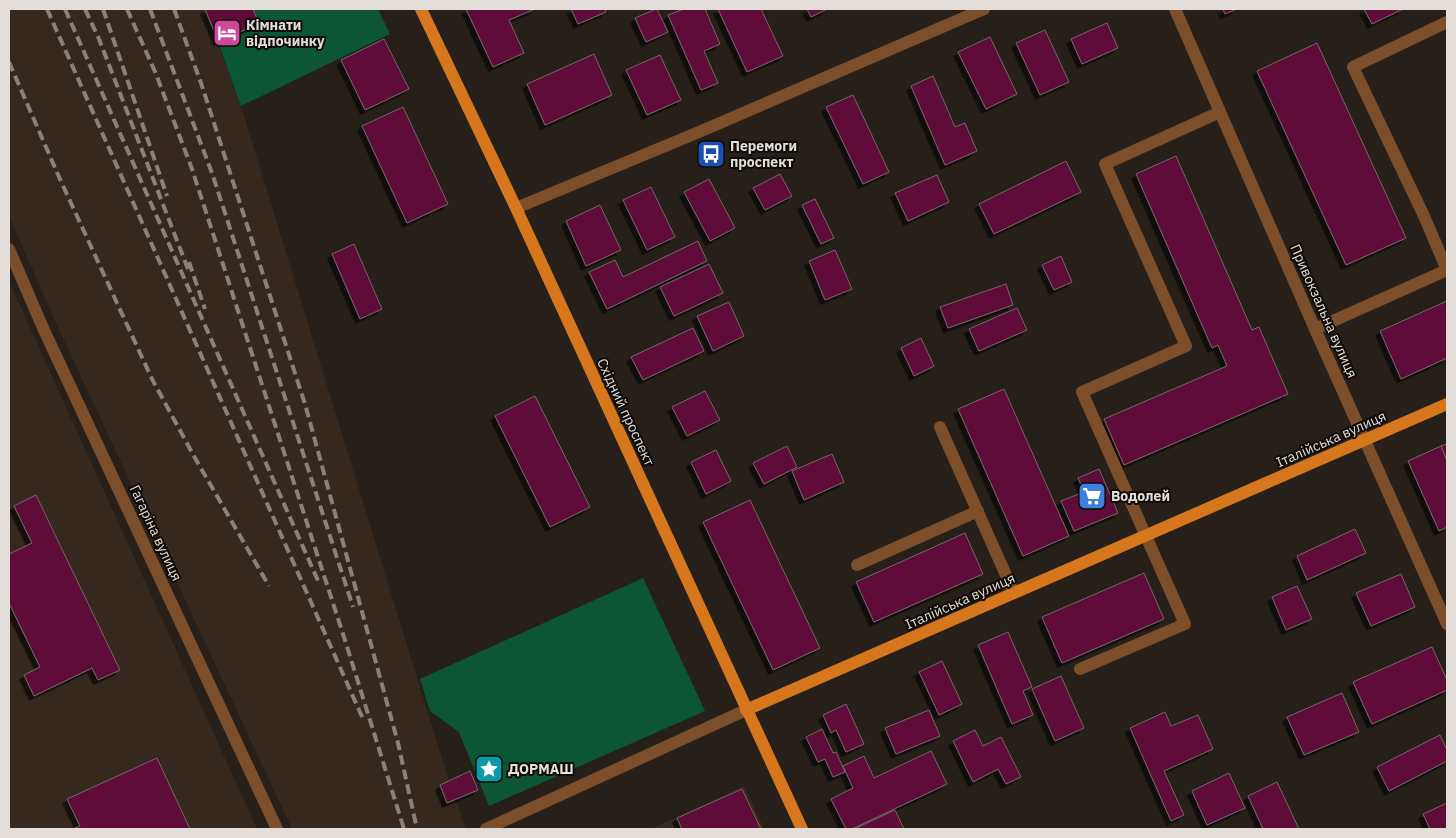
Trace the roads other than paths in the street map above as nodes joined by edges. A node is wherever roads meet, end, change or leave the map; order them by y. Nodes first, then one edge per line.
1 (421, 9) edge
2 (984, 9) edge
3 (1175, 9) edge
4 (1447, 22) edge
5 (1220, 112) junction
6 (516, 208) junction
7 (9, 249) edge
8 (1315, 329) junction
9 (1447, 404) edge
10 (940, 427) dead end
11 (1365, 440) junction
12 (978, 511) junction
13 (1146, 536) junction
14 (857, 565) dead end
15 (1014, 593) junction
16 (1447, 624) edge
17 (1080, 668) dead end
18 (746, 710) junction
19 (278, 829) edge
20 (486, 829) edge
21 (802, 829) edge

1 - 6 main road, Східний проспект
2 - 6 street
3 - 5 street, Привокзальна вулиця
4 - 8 street
5 - 8 street, Привокзальна вулиця
5 - 13 street
6 - 18 main road, Східний проспект
7 - 19 street, Гагаріна вулиця
8 - 11 street, Привокзальна вулиця
9 - 11 main road, Італійська вулиця
10 - 12 street
11 - 13 main road, Італійська вулиця
11 - 16 street, Привокзальна вулиця
12 - 14 street
12 - 15 street
13 - 15 main road, Італійська вулиця
13 - 17 street
15 - 18 main road, Італійська вулиця
18 - 20 street, Італійська вулиця
18 - 21 main road, Східний проспект

